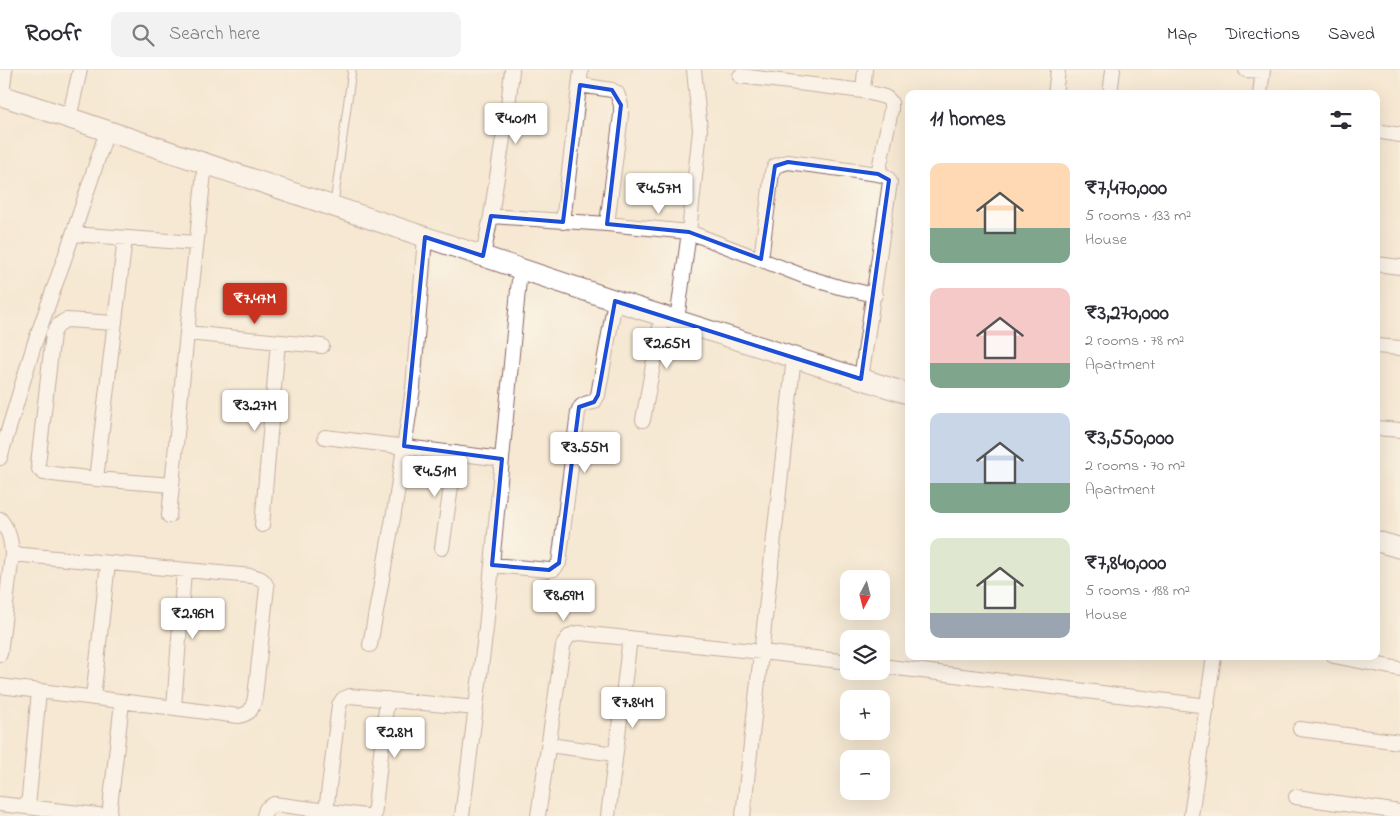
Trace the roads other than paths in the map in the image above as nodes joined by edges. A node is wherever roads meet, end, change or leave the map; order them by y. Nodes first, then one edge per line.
1 (5, 70) edge
2 (80, 70) edge
3 (352, 70) edge
4 (512, 70) edge
5 (581, 70) edge
6 (694, 70) edge
7 (865, 70) edge
8 (1058, 70) edge
9 (1113, 70) edge
10 (1246, 70) edge
11 (1262, 71) edge
12 (740, 76) dead end
13 (785, 76) edge
14 (580, 85) junction
15 (1056, 90) edge
16 (1110, 90) edge
17 (1260, 90) edge
18 (863, 91) junction
19 (1, 95) edge
20 (69, 118) junction
21 (107, 131) junction
22 (1380, 132) edge
23 (1400, 135) edge
24 (205, 164) junction
25 (878, 174) junction
26 (334, 206) junction
27 (491, 216) junction
28 (563, 222) junction
29 (607, 224) junction
30 (689, 232) junction
31 (73, 234) junction
32 (425, 237) junction
33 (125, 238) junction
34 (196, 243) junction
35 (483, 256) junction
36 (761, 259) junction
37 (1380, 264) edge
38 (1400, 267) edge
39 (520, 269) junction
40 (875, 295) junction
41 (615, 300) junction
42 (669, 318) junction
43 (114, 323) junction
44 (187, 333) junction
45 (278, 342) junction
46 (322, 346) dead end
47 (1380, 346) edge
48 (1400, 348) edge
49 (794, 357) junction
50 (862, 379) junction
51 (905, 393) edge
52 (643, 420) dead end
53 (1380, 428) edge
54 (1400, 430) edge
55 (325, 437) dead end
56 (404, 446) junction
57 (456, 453) junction
58 (0, 458) edge
59 (502, 459) junction
60 (96, 479) junction
61 (172, 486) junction
62 (169, 516) dead end
63 (0, 519) edge
64 (262, 525) dead end
65 (1380, 542) edge
66 (442, 548) dead end
67 (1400, 548) edge
68 (12, 554) junction
69 (108, 562) junction
70 (492, 565) junction
71 (184, 570) junction
72 (630, 638) junction
73 (370, 645) dead end
74 (762, 652) junction
75 (0, 654) edge
76 (1214, 660) edge
77 (1354, 660) edge
78 (840, 661) edge
79 (890, 667) edge
80 (1400, 669) edge
81 (0, 686) edge
82 (40, 691) junction
83 (92, 698) junction
84 (387, 699) junction
85 (122, 702) junction
86 (1208, 706) junction
87 (174, 708) junction
88 (476, 708) junction
89 (1300, 729) dead end
90 (1400, 742) edge
91 (549, 745) junction
92 (615, 754) junction
93 (1296, 796) dead end
94 (0, 804) edge
95 (28, 807) junction
96 (1334, 809) edge
97 (326, 810) junction
98 (1400, 812) edge
99 (108, 816) edge
100 (264, 816) edge
101 (365, 816) edge
102 (374, 816) edge
103 (462, 816) edge
104 (538, 816) edge
105 (608, 816) edge
106 (742, 816) edge
107 (1192, 816) edge

1 - 19 street
2 - 20 street
3 - 26 lane
4 - 27 street
5 - 14 street
6 - 30 street
7 - 18 street
8 - 15 street
9 - 16 street
10 - 11 street
11 - 17 street
12 - 13 street
13 - 18 street
14 - 28 street
14 - 29 street
18 - 25 street
19 - 20 street
20 - 21 street
21 - 24 street
21 - 31 street
22 - 23 street
24 - 26 street
24 - 34 street
25 - 36 street
25 - 40 street
26 - 32 street
27 - 28 street
27 - 35 street
28 - 29 street
29 - 30 street
30 - 36 street
30 - 42 street
31 - 33 street
31 - 58 street
32 - 35 street
32 - 56 street
33 - 34 street
33 - 43 street
34 - 44 street
35 - 39 street
36 - 40 street
37 - 38 street
39 - 41 street
39 - 59 street
40 - 50 street
41 - 42 street
41 - 70 street
42 - 49 street
42 - 52 street
43 - 60 street
43 - 60 street
44 - 45 street
44 - 61 street
45 - 46 street
45 - 64 street
47 - 48 street
49 - 50 street
49 - 74 street
50 - 51 street
53 - 54 street
55 - 56 street
56 - 57 street
56 - 73 street
57 - 59 street
57 - 66 street
59 - 70 street
60 - 61 street
61 - 62 street
63 - 68 street
65 - 67 street
68 - 69 street
68 - 75 street
69 - 71 street
69 - 83 street
70 - 88 street
71 - 87 street
71 - 87 street
72 - 74 street
72 - 91 street
72 - 92 street
74 - 78 street
74 - 106 street
76 - 86 street
77 - 80 street
79 - 86 street
81 - 82 street
82 - 83 street
82 - 95 street
83 - 85 street
84 - 88 street
84 - 97 street
84 - 102 street
85 - 87 street
85 - 99 street
86 - 107 street
88 - 103 street
89 - 90 street
91 - 92 street
91 - 104 street
92 - 105 street
93 - 96 street
94 - 95 street
95 - 99 street
96 - 98 street
97 - 100 street
97 - 101 street

